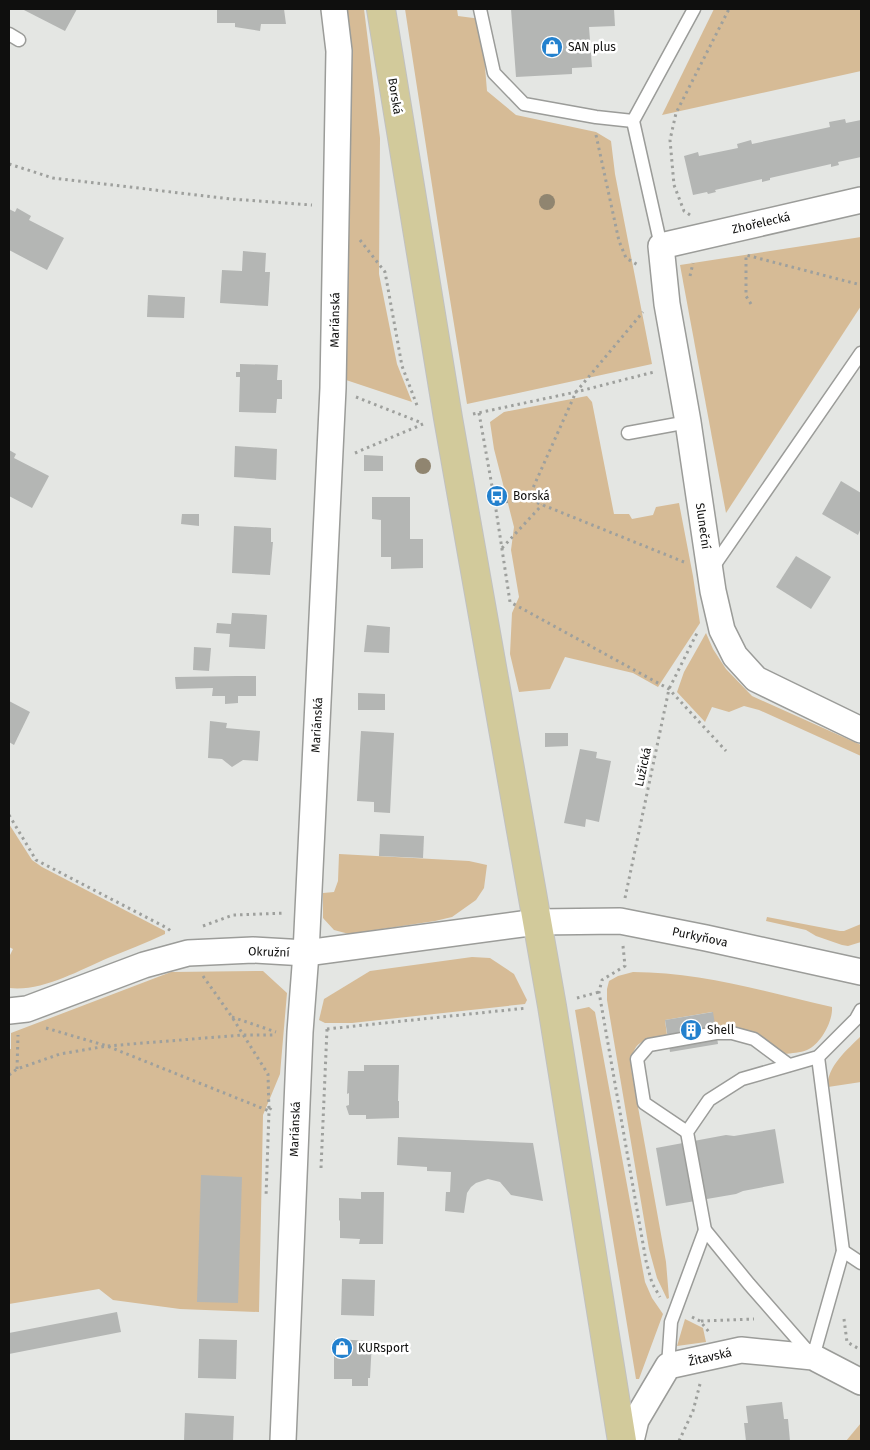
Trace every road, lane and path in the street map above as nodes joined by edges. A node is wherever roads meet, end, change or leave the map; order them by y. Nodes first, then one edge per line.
1 (334, 9) edge
2 (381, 9) edge
3 (480, 9) edge
4 (694, 9) edge
5 (729, 9) edge
6 (596, 117) junction
7 (633, 121) junction
8 (9, 164) edge
9 (861, 200) edge
10 (329, 208) junction
11 (691, 217) dead end
12 (661, 246) junction
13 (640, 274) dead end
14 (861, 285) edge
15 (667, 304) junction
16 (751, 304) dead end
17 (861, 352) edge
18 (679, 366) junction
19 (333, 388) junction
20 (576, 392) junction
21 (479, 412) junction
22 (436, 421) junction
23 (688, 422) junction
24 (628, 433) dead end
25 (353, 454) dead end
26 (528, 499) junction
27 (495, 503) junction
28 (542, 505) junction
29 (502, 548) junction
30 (710, 572) junction
31 (698, 632) dead end
32 (669, 689) junction
33 (861, 730) edge
34 (726, 751) dead end
35 (9, 815) edge
36 (293, 912) dead end
37 (620, 921) junction
38 (537, 922) junction
39 (200, 927) dead end
40 (188, 953) junction
41 (306, 953) junction
42 (861, 972) edge
43 (599, 992) junction
44 (552, 1006) junction
45 (861, 1010) edge
46 (232, 1017) junction
47 (16, 1020) edge
48 (40, 1027) dead end
49 (300, 1032) junction
50 (242, 1035) junction
51 (107, 1046) junction
52 (818, 1057) junction
53 (789, 1065) junction
54 (17, 1069) junction
55 (9, 1075) edge
56 (273, 1104) dead end
57 (269, 1112) junction
58 (687, 1132) junction
59 (705, 1230) junction
60 (843, 1251) junction
61 (861, 1263) edge
62 (675, 1311) junction
63 (844, 1315) dead end
64 (778, 1318) junction
65 (700, 1321) junction
66 (861, 1350) edge
67 (813, 1357) junction
68 (706, 1358) junction
69 (668, 1366) junction
70 (861, 1382) edge
71 (283, 1441) edge
72 (622, 1441) edge
73 (631, 1441) edge
74 (679, 1441) edge

1 - 10 street, Mariánská
2 - 22 main road, Borská
3 - 6 lane
4 - 7 lane
5 - 11 path
6 - 7 lane
6 - 13 path
7 - 12 lane
8 - 10 path
9 - 12 street, Zhořelecká
10 - 19 street, Mariánská
10 - 22 path
12 - 15 street, Sluneční
14 - 16 path
15 - 18 street, Sluneční
15 - 20 path
17 - 30 lane
18 - 20 path
18 - 23 street, Sluneční
19 - 22 path
19 - 41 street, Mariánská
20 - 21 path
20 - 26 path
21 - 22 path
21 - 27 path
22 - 25 path
22 - 38 main road, Borská
23 - 24 lane
23 - 30 street, Sluneční
26 - 27 path
26 - 28 path
27 - 29 path
28 - 29 path
28 - 30 path
29 - 32 path
30 - 33 street, Sluneční
31 - 32 path, Lužická
32 - 34 path
32 - 37 path, Lužická
35 - 40 path
36 - 39 path
37 - 38 street, Purkyňova
37 - 42 street, Purkyňova
37 - 43 path, Lužická
38 - 41 street, Okružní
38 - 44 main road, Borská
40 - 41 street, Okružní
40 - 46 path
40 - 47 street, Okružní
41 - 49 street, Mariánská
43 - 44 path
43 - 62 path
44 - 49 path
44 - 72 main road, Borská
45 - 52 lane
46 - 50 path
46 - 50 path
47 - 54 path
48 - 51 path
49 - 71 street, Mariánská
50 - 51 path
50 - 57 path
51 - 54 path
51 - 57 path
52 - 53 lane
52 - 60 lane
53 - 58 lane
53 - 58 lane
54 - 55 path
56 - 57 path
58 - 59 lane
59 - 62 lane
59 - 64 lane
60 - 61 lane
60 - 67 lane
62 - 65 path
62 - 69 lane
63 - 66 path
64 - 65 path
64 - 67 lane
65 - 68 path
67 - 68 street, Žitavská
67 - 70 street, Žitavská
68 - 69 street, Žitavská
68 - 74 path
69 - 73 street

